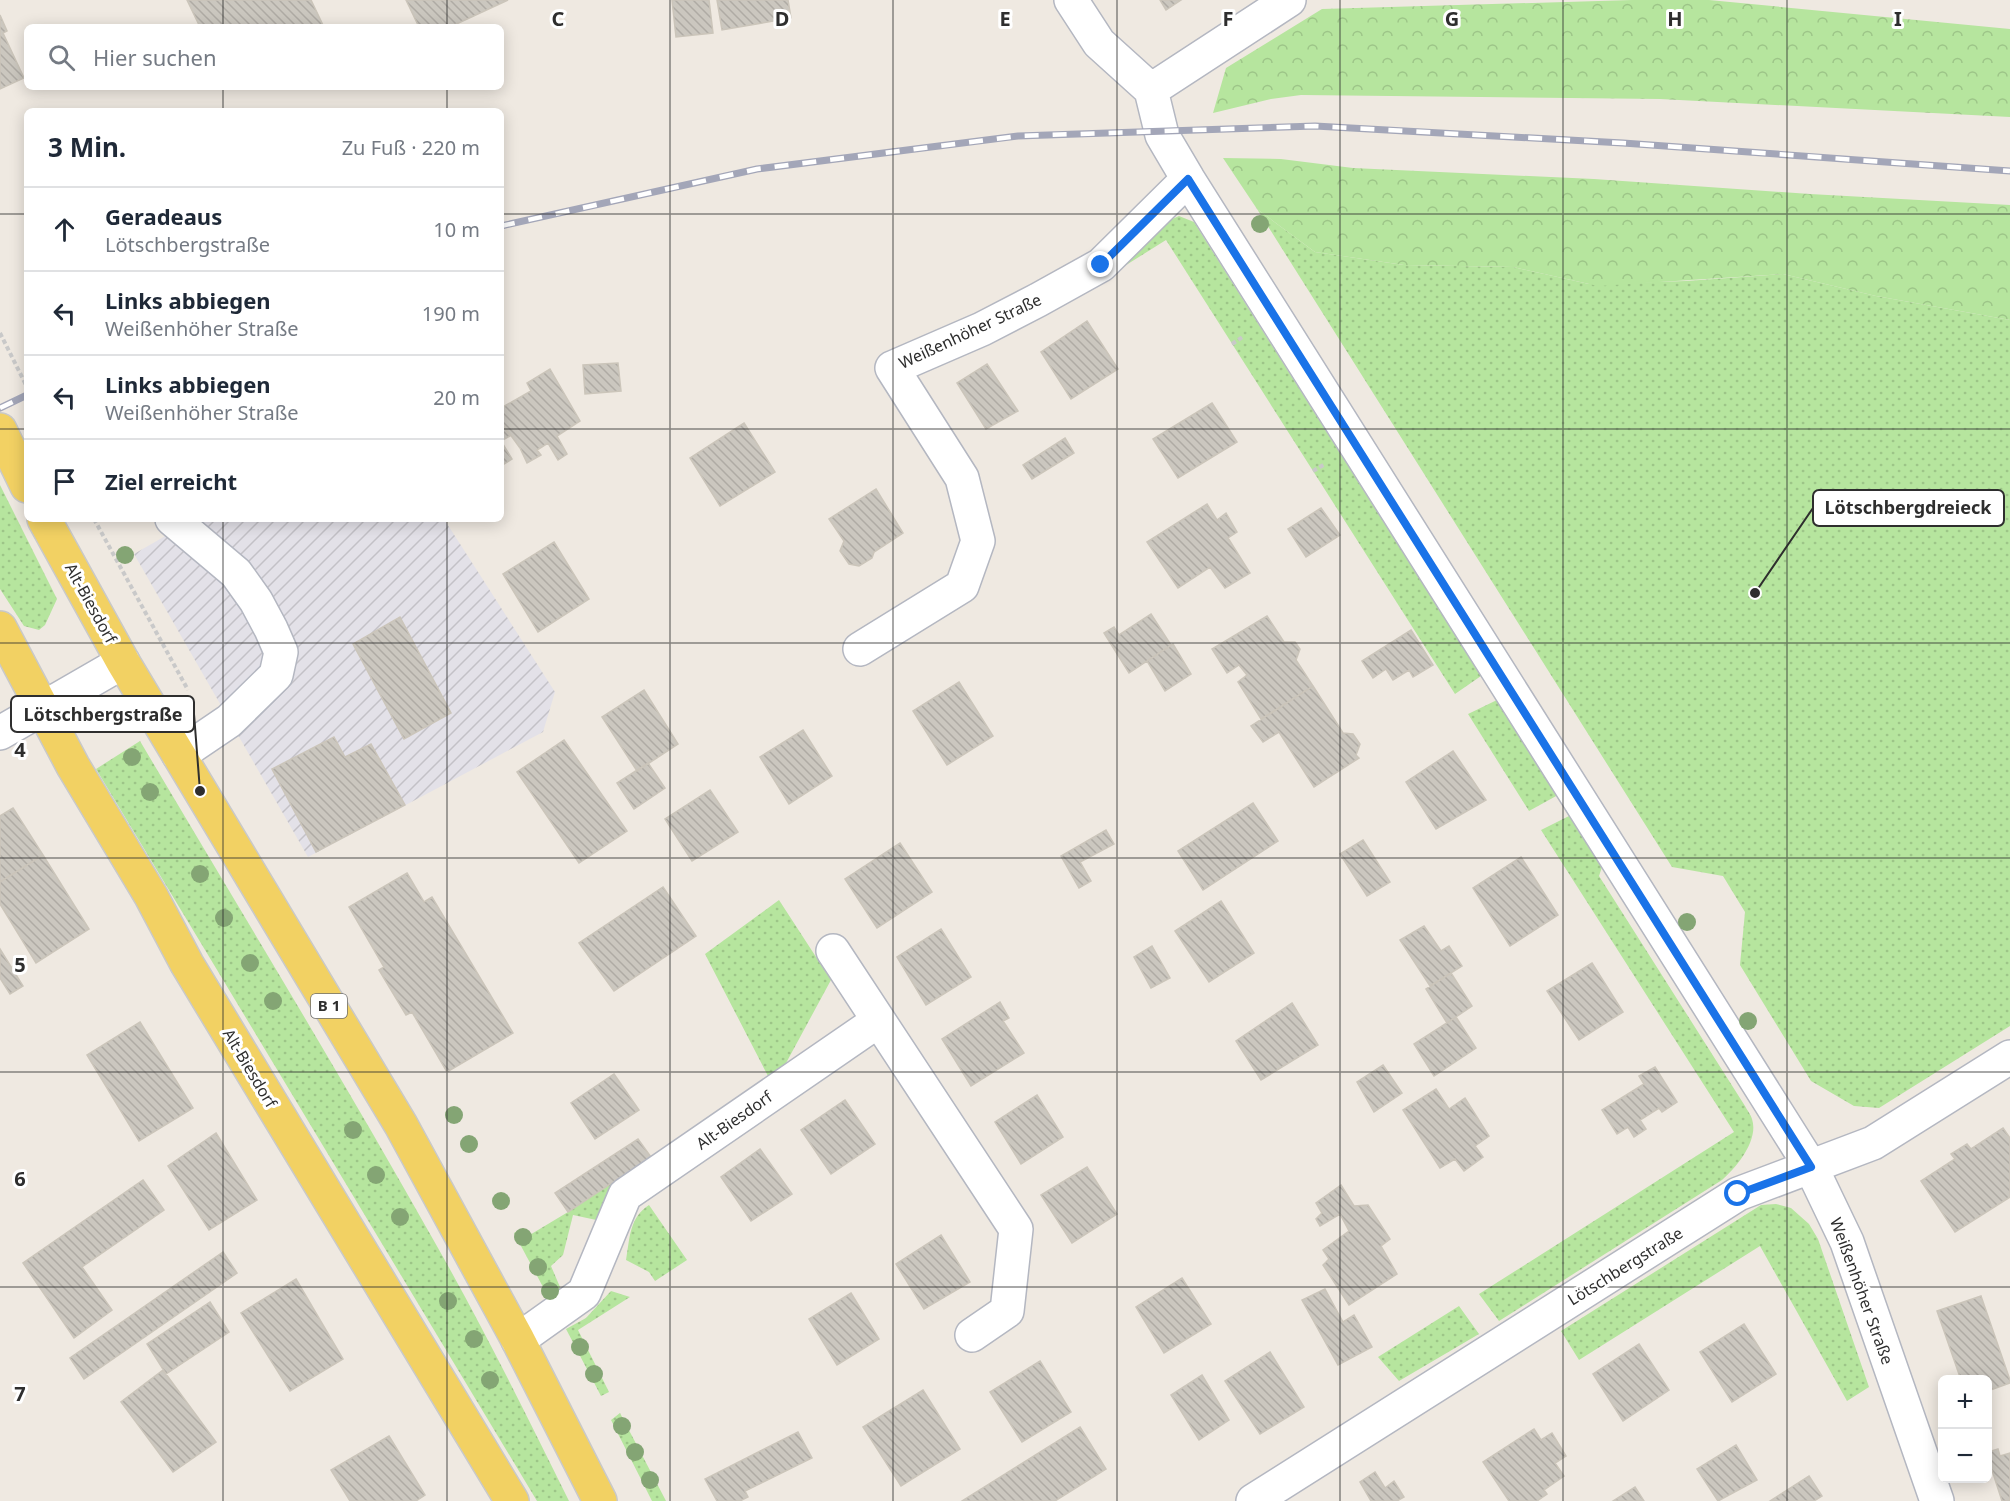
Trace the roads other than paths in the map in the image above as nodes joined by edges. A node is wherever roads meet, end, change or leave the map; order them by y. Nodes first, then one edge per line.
1 (1071, 0) edge
2 (1289, 0) edge
3 (1151, 90) junction
4 (1188, 179) junction
5 (0, 430) edge
6 (24, 480) edge
7 (51, 522) edge
8 (176, 522) edge
9 (0, 628) edge
10 (861, 649) dead end
11 (123, 662) junction
12 (43, 708) junction
13 (0, 733) edge
14 (179, 755) junction
15 (833, 951) dead end
16 (878, 1021) junction
17 (2010, 1057) edge
18 (1811, 1167) junction
19 (972, 1335) dead end
20 (518, 1341) junction
21 (512, 1501) edge
22 (600, 1501) edge
23 (1253, 1501) edge
24 (1937, 1501) edge

1 - 3 street
2 - 3 street
3 - 4 street, Weißenhöher Straße
4 - 10 street, Weißenhöher Straße
4 - 18 street, Weißenhöher Straße
5 - 6 main road
7 - 11 main road, Alt-Biesdorf / B 1
8 - 14 street
9 - 12 main road, Alt-Biesdorf
11 - 12 street
11 - 14 main road, Alt-Biesdorf / B 1
12 - 13 street
12 - 21 main road, Alt-Biesdorf
14 - 20 main road, Alt-Biesdorf / B 1
15 - 16 street
16 - 19 street
16 - 20 street, Alt-Biesdorf
17 - 18 street, Lötschbergstraße
18 - 23 street, Lötschbergstraße
18 - 24 street, Weißenhöher Straße
20 - 22 main road, Alt-Biesdorf / B 1

